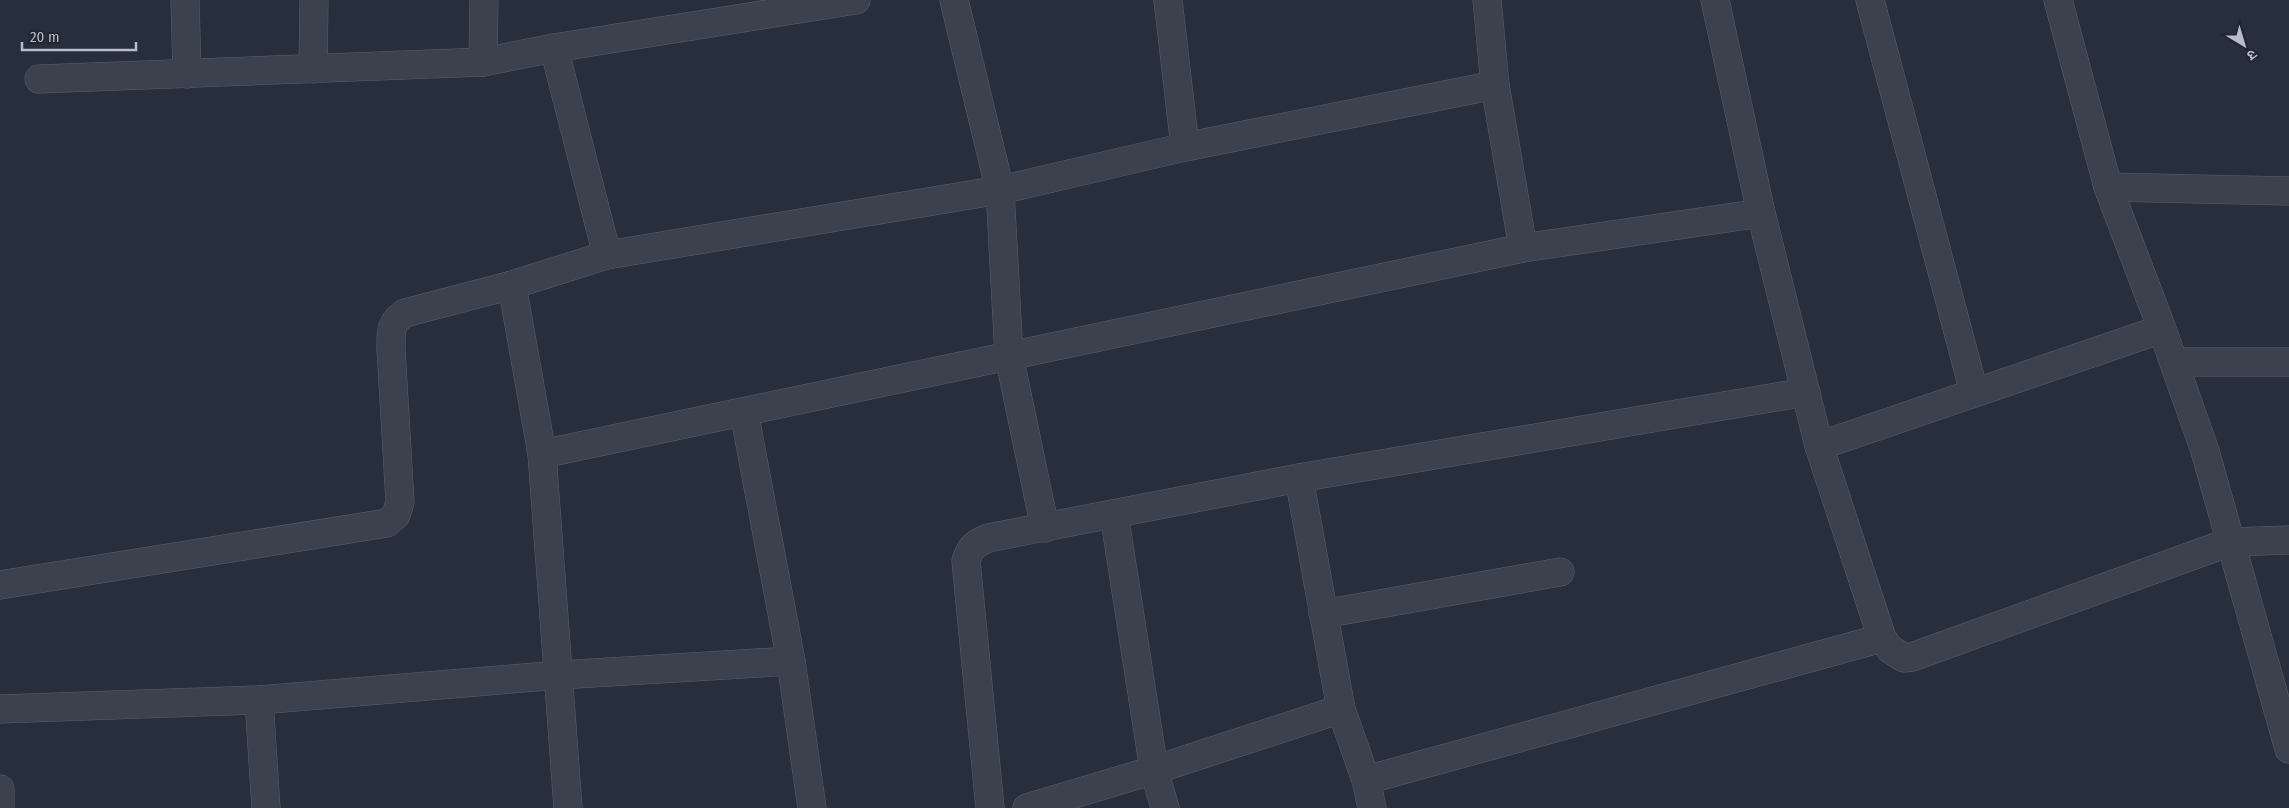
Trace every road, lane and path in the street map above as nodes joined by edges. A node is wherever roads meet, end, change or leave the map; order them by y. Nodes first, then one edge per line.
1 (185, 0) edge
2 (314, 0) edge
3 (484, 0) edge
4 (856, 0) edge
5 (954, 0) edge
6 (1168, 0) edge
7 (1487, 0) edge
8 (1715, 0) edge
9 (1870, 0) edge
10 (2058, 0) edge
11 (554, 48) junction
12 (483, 62) junction
13 (313, 70) junction
14 (187, 74) junction
15 (39, 79) dead end
16 (1495, 85) junction
17 (1186, 147) junction
18 (2108, 186) junction
19 (1000, 190) junction
20 (2289, 191) edge
21 (1761, 213) junction
22 (1522, 248) junction
23 (607, 255) junction
24 (512, 285) junction
25 (2162, 329) junction
26 (1009, 356) junction
27 (2175, 362) junction
28 (2289, 362) edge
29 (1806, 392) junction
30 (1974, 392) junction
31 (744, 412) junction
32 (1820, 446) junction
33 (542, 454) junction
34 (1299, 478) junction
35 (1114, 514) junction
36 (1045, 528) junction
37 (2289, 540) edge
38 (2230, 542) junction
39 (1560, 572) dead end
40 (0, 585) edge
41 (1323, 614) junction
42 (1882, 638) junction
43 (791, 661) junction
44 (560, 675) junction
45 (259, 700) junction
46 (1341, 708) junction
47 (0, 709) edge
48 (2287, 737) edge
49 (1154, 770) junction
50 (1366, 780) junction
51 (0, 789) edge
52 (0, 808) edge
53 (266, 808) edge
54 (568, 808) edge
55 (812, 808) edge
56 (990, 808) edge
57 (1026, 808) edge
58 (1165, 808) edge
59 (1372, 808) edge

1 - 14 street
2 - 13 street
3 - 12 street
4 - 11 street
5 - 19 street
6 - 17 street
7 - 16 street
8 - 21 street
9 - 30 street
10 - 18 street
11 - 12 street
11 - 23 street
12 - 13 street
13 - 14 street
14 - 15 street
16 - 17 street
16 - 22 street
17 - 19 street
18 - 20 street
18 - 25 street
19 - 23 street
19 - 26 street
21 - 22 street
21 - 29 street
22 - 26 street
23 - 24 street
24 - 33 street
24 - 40 street
25 - 27 street
25 - 30 street
26 - 31 street
26 - 36 street
27 - 28 street
27 - 38 street
29 - 32 street
29 - 34 street
30 - 32 street
31 - 33 street
31 - 43 street
32 - 42 street
33 - 44 street
34 - 35 street
34 - 41 street
35 - 36 street
35 - 49 street
36 - 56 street
37 - 38 street
38 - 42 street
38 - 48 street
39 - 41 street
41 - 46 street
42 - 50 street
43 - 44 street
43 - 55 street
44 - 45 street
44 - 54 street
45 - 47 street
45 - 53 street
46 - 49 street
46 - 50 street
49 - 57 street
49 - 58 street
50 - 59 street
51 - 52 street

